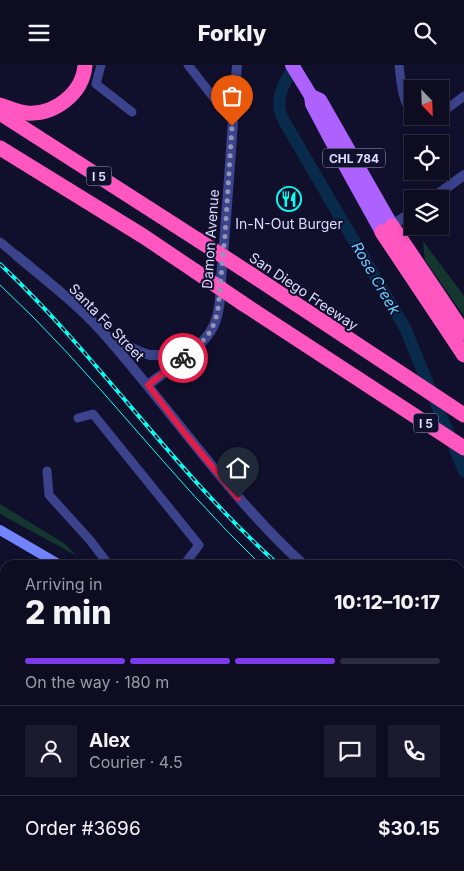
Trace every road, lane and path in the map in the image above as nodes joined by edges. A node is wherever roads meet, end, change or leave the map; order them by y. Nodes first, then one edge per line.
1 (85, 65) edge
2 (101, 65) edge
3 (188, 65) edge
4 (237, 65) edge
5 (292, 65) edge
6 (399, 65) edge
7 (464, 96) edge
8 (404, 100) edge
9 (0, 105) edge
10 (449, 107) edge
11 (234, 109) junction
12 (132, 112) dead end
13 (0, 113) edge
14 (0, 148) edge
15 (464, 175) edge
16 (443, 190) edge
17 (404, 217) edge
18 (387, 229) junction
19 (0, 242) edge
20 (17, 256) joint
21 (103, 333) junction
22 (464, 333) edge
23 (187, 355) junction
24 (464, 355) edge
25 (148, 385) junction
26 (464, 415) edge
27 (78, 418) dead end
28 (464, 448) edge
29 (47, 471) dead end
30 (0, 530) edge
31 (51, 560) edge
32 (105, 560) edge
33 (188, 560) edge
34 (299, 560) edge

1 - 9 highway
2 - 12 street
3 - 11 street
4 - 11 street, Damon Avenue
5 - 18 main road, CHL 784
6 - 8 street
7 - 10 street
11 - 23 street, Damon Avenue
13 - 26 highway, San Diego Freeway / I 5, bridge
14 - 28 highway, I 5, bridge
15 - 16 street
17 - 18 street
18 - 22 highway
18 - 24 highway
19 - 20 street, Santa Fe Street
20 - 21 street, Santa Fe Street
21 - 23 street
21 - 25 street, Santa Fe Street
23 - 25 street, Damon Avenue
25 - 34 street, Santa Fe Street
27 - 33 street
29 - 32 street
30 - 31 main road

